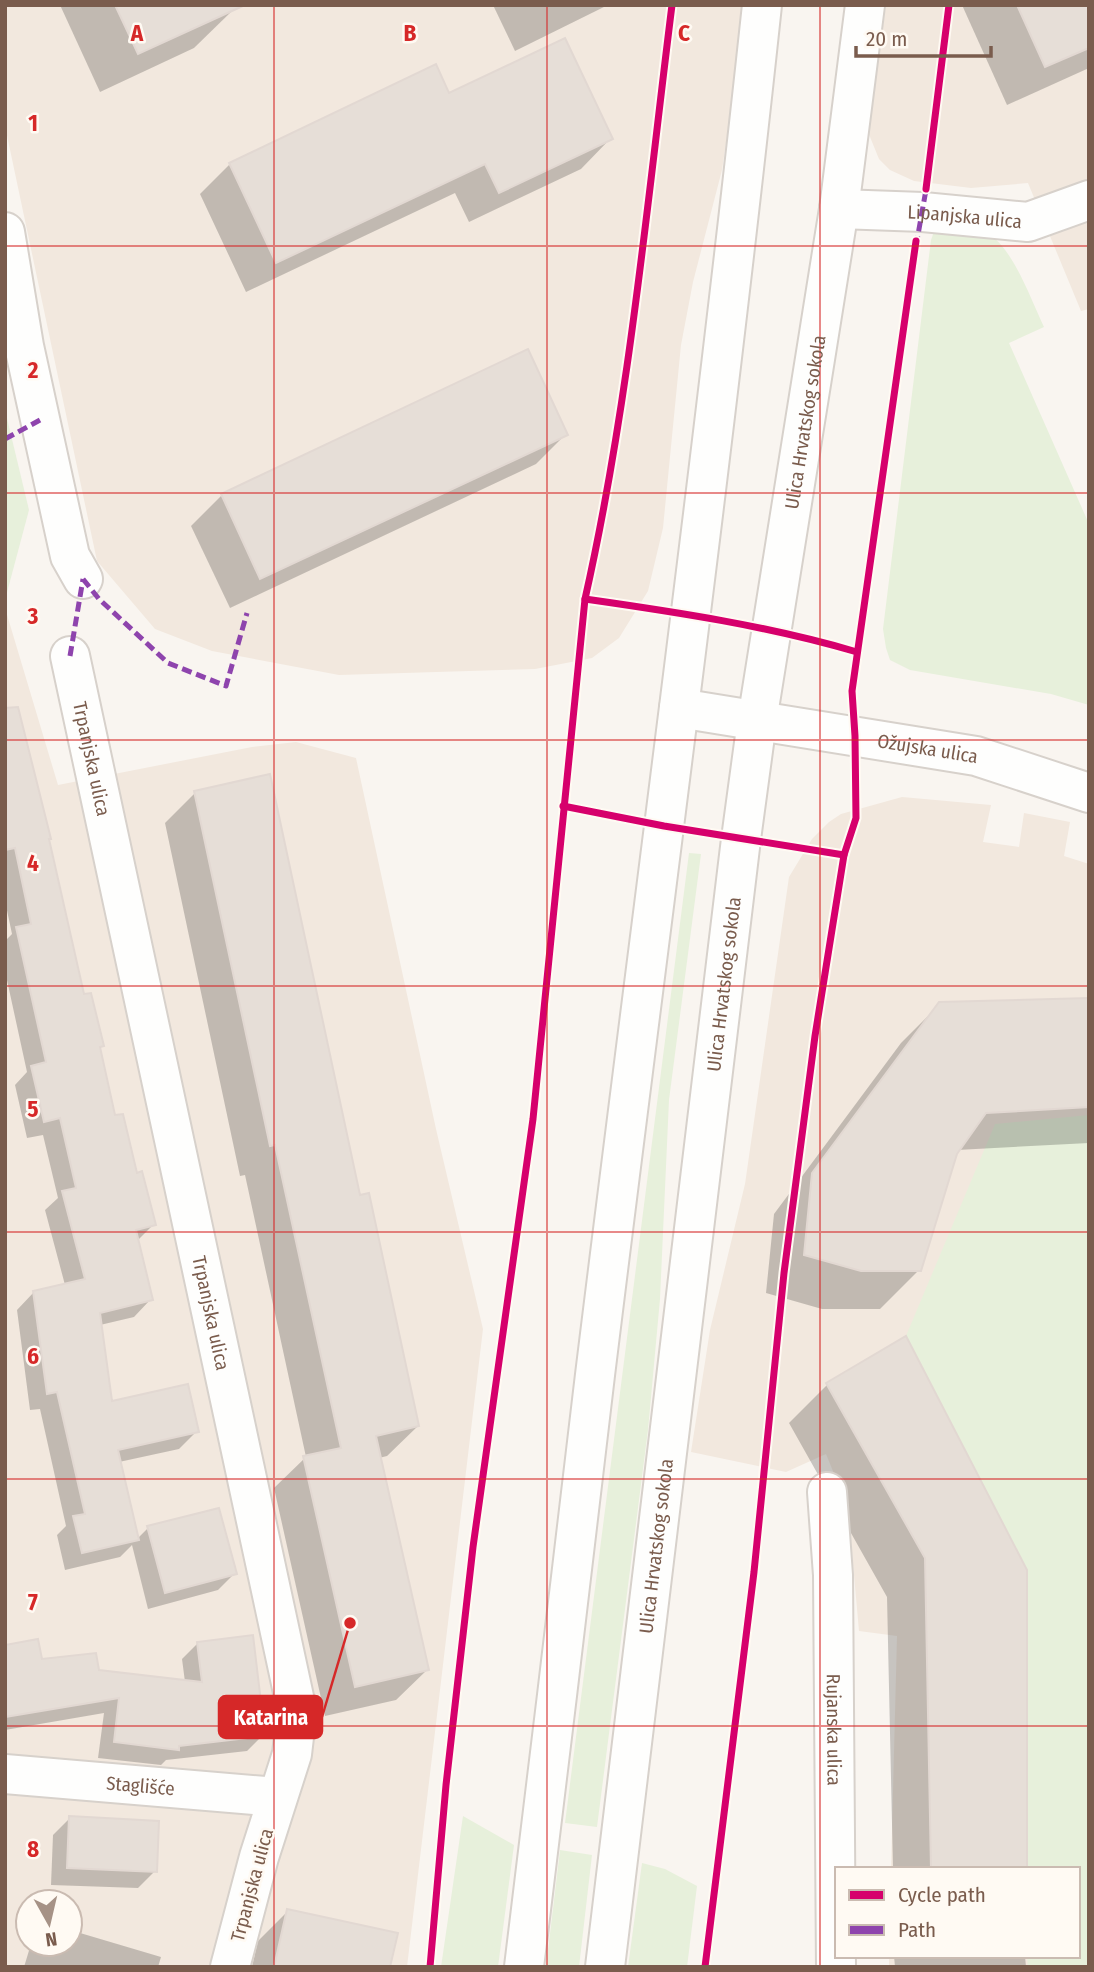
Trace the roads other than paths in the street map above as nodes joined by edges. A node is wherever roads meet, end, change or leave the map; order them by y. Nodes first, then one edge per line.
1 (762, 5) edge
2 (865, 5) edge
3 (1089, 200) edge
4 (839, 209) junction
5 (5, 232) edge
6 (83, 579) dead end
7 (70, 656) dead end
8 (679, 708) junction
9 (757, 721) junction
10 (1089, 793) edge
11 (827, 1492) dead end
12 (5, 1774) edge
13 (277, 1797) junction
14 (835, 1867) edge
15 (230, 1967) edge
16 (524, 1967) edge
17 (605, 1967) edge

1 - 8 street
2 - 4 street, Ulica Hrvatskog sokola
3 - 4 street, Lipanjska ulica
4 - 9 street, Ulica Hrvatskog sokola
5 - 6 street
7 - 13 street, Trpanjska ulica
8 - 9 street, Ožujska ulica
8 - 16 street
9 - 10 street, Ožujska ulica
9 - 17 street, Ulica Hrvatskog sokola
11 - 14 street, Rujanska ulica
12 - 13 street, Staglišće
13 - 15 street, Trpanjska ulica

